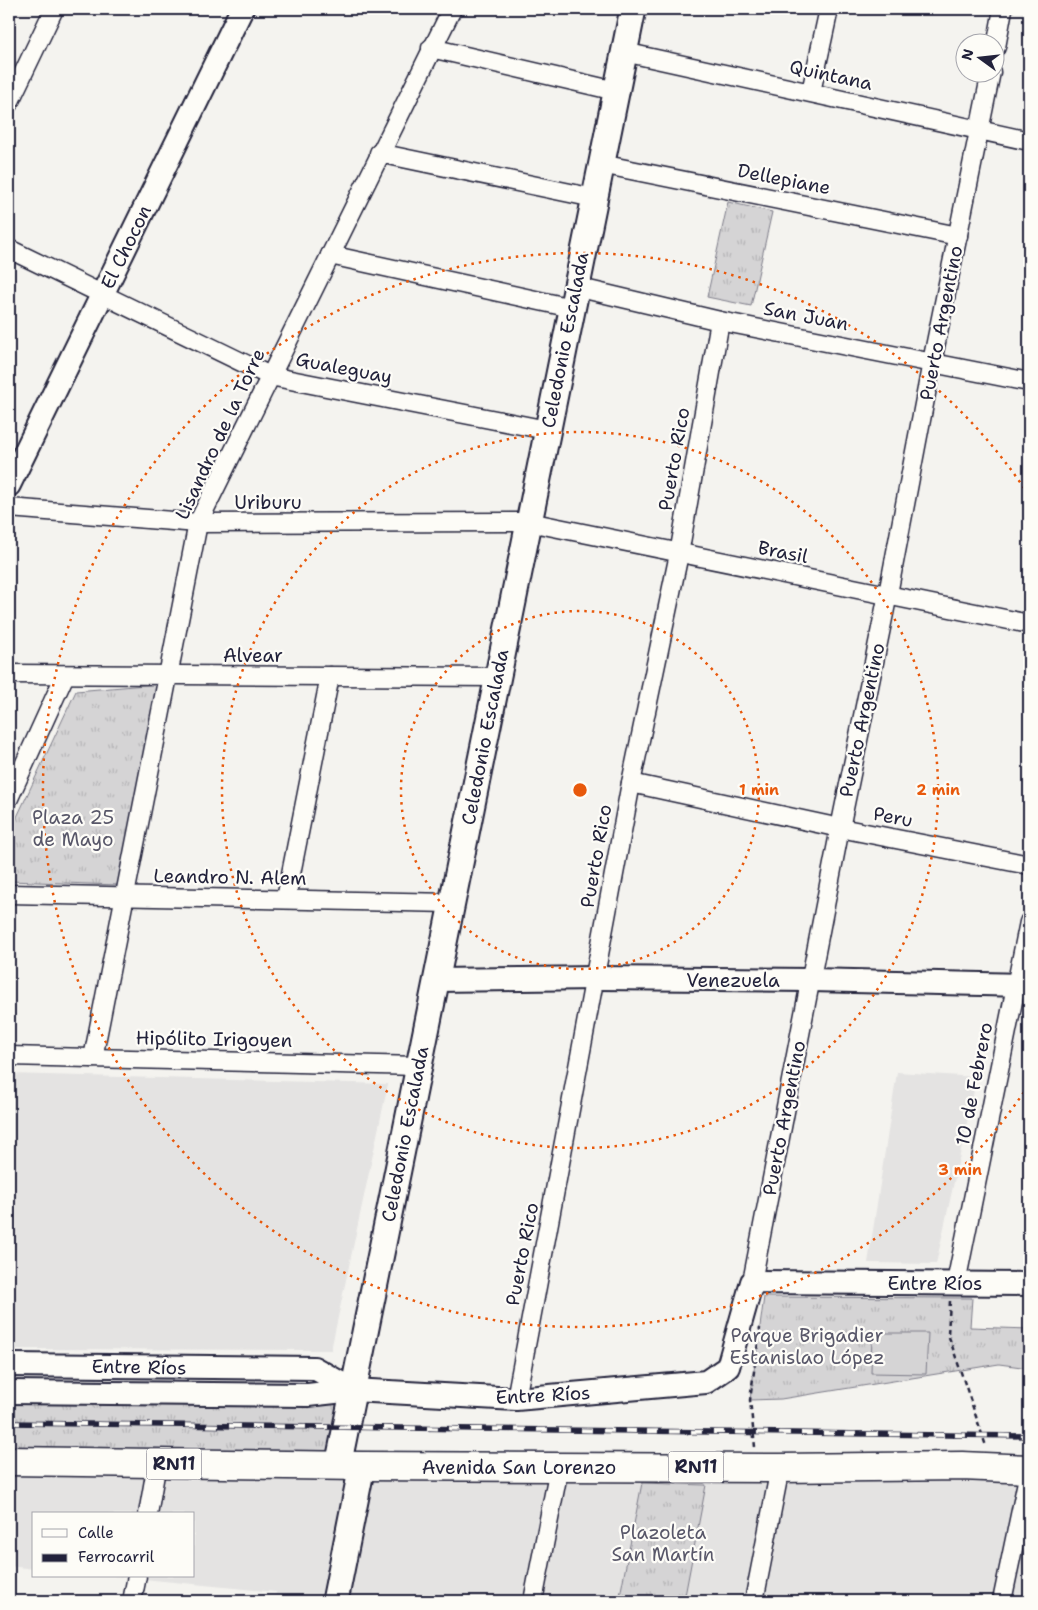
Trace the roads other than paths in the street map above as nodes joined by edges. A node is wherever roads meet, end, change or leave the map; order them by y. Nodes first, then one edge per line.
1 (54, 9) edge
2 (242, 9) edge
3 (452, 9) edge
4 (633, 9) edge
5 (829, 9) edge
6 (1003, 9) edge
7 (999, 32) edge
8 (431, 48) junction
9 (624, 52) junction
10 (989, 82) edge
11 (616, 91) junction
12 (812, 92) junction
13 (9, 102) edge
14 (980, 129) junction
15 (1029, 141) edge
16 (379, 153) junction
17 (601, 164) junction
18 (594, 198) junction
19 (958, 236) junction
20 (9, 249) edge
21 (330, 255) junction
22 (103, 295) junction
23 (574, 297) junction
24 (720, 321) junction
25 (932, 362) junction
26 (270, 376) junction
27 (1029, 382) edge
28 (547, 430) junction
29 (9, 485) edge
30 (9, 508) edge
31 (529, 522) junction
32 (198, 523) junction
33 (679, 554) junction
34 (888, 594) junction
35 (1029, 624) edge
36 (9, 674) edge
37 (65, 675) junction
38 (168, 675) junction
39 (330, 676) junction
40 (497, 677) junction
41 (631, 783) junction
42 (9, 798) edge
43 (840, 828) junction
44 (1029, 865) edge
45 (9, 894) edge
46 (125, 896) junction
47 (286, 899) junction
48 (451, 903) junction
49 (1029, 922) edge
50 (596, 978) junction
51 (436, 980) junction
52 (811, 980) junction
53 (1022, 985) edge
54 (9, 1056) edge
55 (93, 1058) junction
56 (418, 1066) junction
57 (752, 1282) junction
58 (956, 1283) junction
59 (1029, 1284) edge
60 (9, 1366) edge
61 (74, 1366) junction
62 (728, 1367) joint
63 (353, 1390) junction
64 (9, 1392) edge
65 (73, 1393) junction
66 (516, 1400) junction
67 (9, 1461) edge
68 (157, 1464) junction
69 (350, 1466) junction
70 (559, 1468) junction
71 (768, 1468) junction
72 (1029, 1471) edge
73 (148, 1512) edge
74 (137, 1578) edge
75 (132, 1601) edge
76 (335, 1601) edge
77 (533, 1601) edge
78 (754, 1601) edge
79 (1002, 1601) edge

1 - 13 street
2 - 22 street, El Chocon
3 - 8 street, Lisandro de la Torre
4 - 9 main road, Celedonio Escalada
5 - 12 street
6 - 7 street
8 - 11 street
8 - 16 street, Lisandro de la Torre
9 - 11 main road, Celedonio Escalada
9 - 12 street, Quintana
10 - 14 street, Puerto Argentino
11 - 17 main road, Celedonio Escalada
12 - 14 street, Quintana
14 - 15 street, Quintana
14 - 19 street, Puerto Argentino
16 - 18 street
16 - 21 street, Lisandro de la Torre
17 - 18 main road, Celedonio Escalada
17 - 19 street, Dellepiane
18 - 23 main road, Celedonio Escalada
19 - 25 street, Puerto Argentino
20 - 22 street, Gualeguay
21 - 23 street, San Juan
21 - 26 street, Lisandro de la Torre
22 - 26 street, Gualeguay
22 - 29 street, El Chocon
23 - 24 street, San Juan
23 - 28 main road, Celedonio Escalada
24 - 25 street, San Juan
24 - 33 street, Puerto Rico
25 - 27 street, San Juan
25 - 34 street, Puerto Argentino
26 - 28 street, Gualeguay
26 - 32 street, Lisandro de la Torre
28 - 31 main road, Celedonio Escalada
30 - 32 street, Uriburu
31 - 32 street, Uriburu
31 - 33 street, Brasil
31 - 40 main road, Celedonio Escalada
32 - 38 street, Lisandro de la Torre
33 - 34 street, Brasil
33 - 41 street, Puerto Rico
34 - 35 street, Brasil
34 - 43 street, Puerto Argentino
36 - 37 street, Alvear
37 - 38 street, Alvear
37 - 42 street
38 - 39 street, Alvear
38 - 46 street, Lisandro de la Torre
39 - 40 street, Alvear
39 - 47 street
40 - 48 main road, Celedonio Escalada
41 - 43 street, Peru
41 - 50 street, Puerto Rico
43 - 44 street, Peru
43 - 52 street, Puerto Argentino
45 - 46 street, Leandro N. Alem
46 - 47 street, Leandro N. Alem
46 - 55 street, Lisandro de la Torre
47 - 48 street, Leandro N. Alem
48 - 51 main road, Celedonio Escalada
49 - 53 street, 10 de Febrero
50 - 51 street, Venezuela
50 - 52 street, Venezuela
50 - 66 street, Puerto Rico
51 - 56 main road, Celedonio Escalada
52 - 53 street, Venezuela
52 - 57 street, Puerto Argentino
53 - 58 street, 10 de Febrero
54 - 55 street, Hipólito Irigoyen
55 - 56 street, Hipólito Irigoyen
56 - 63 main road, Celedonio Escalada
57 - 58 street, Entre Ríos
57 - 62 street, Puerto Argentino
58 - 59 street, Entre Ríos
60 - 61 street, Entre Ríos
61 - 63 street, Entre Ríos
61 - 65 street
62 - 66 street, Entre Ríos
63 - 65 street, Entre Ríos
63 - 66 street, Entre Ríos
63 - 69 main road, Celedonio Escalada
64 - 65 street, Entre Ríos
67 - 68 main road, Avenida San Lorenzo / RN11
68 - 69 main road, Avenida San Lorenzo / RN11
68 - 73 street
69 - 70 main road, Avenida San Lorenzo / RN11
69 - 76 main road, Celedonio Escalada
70 - 71 main road, Avenida San Lorenzo / RN11
70 - 77 street
71 - 72 main road, Avenida San Lorenzo / RN11
71 - 78 street
72 - 79 street
74 - 75 street

